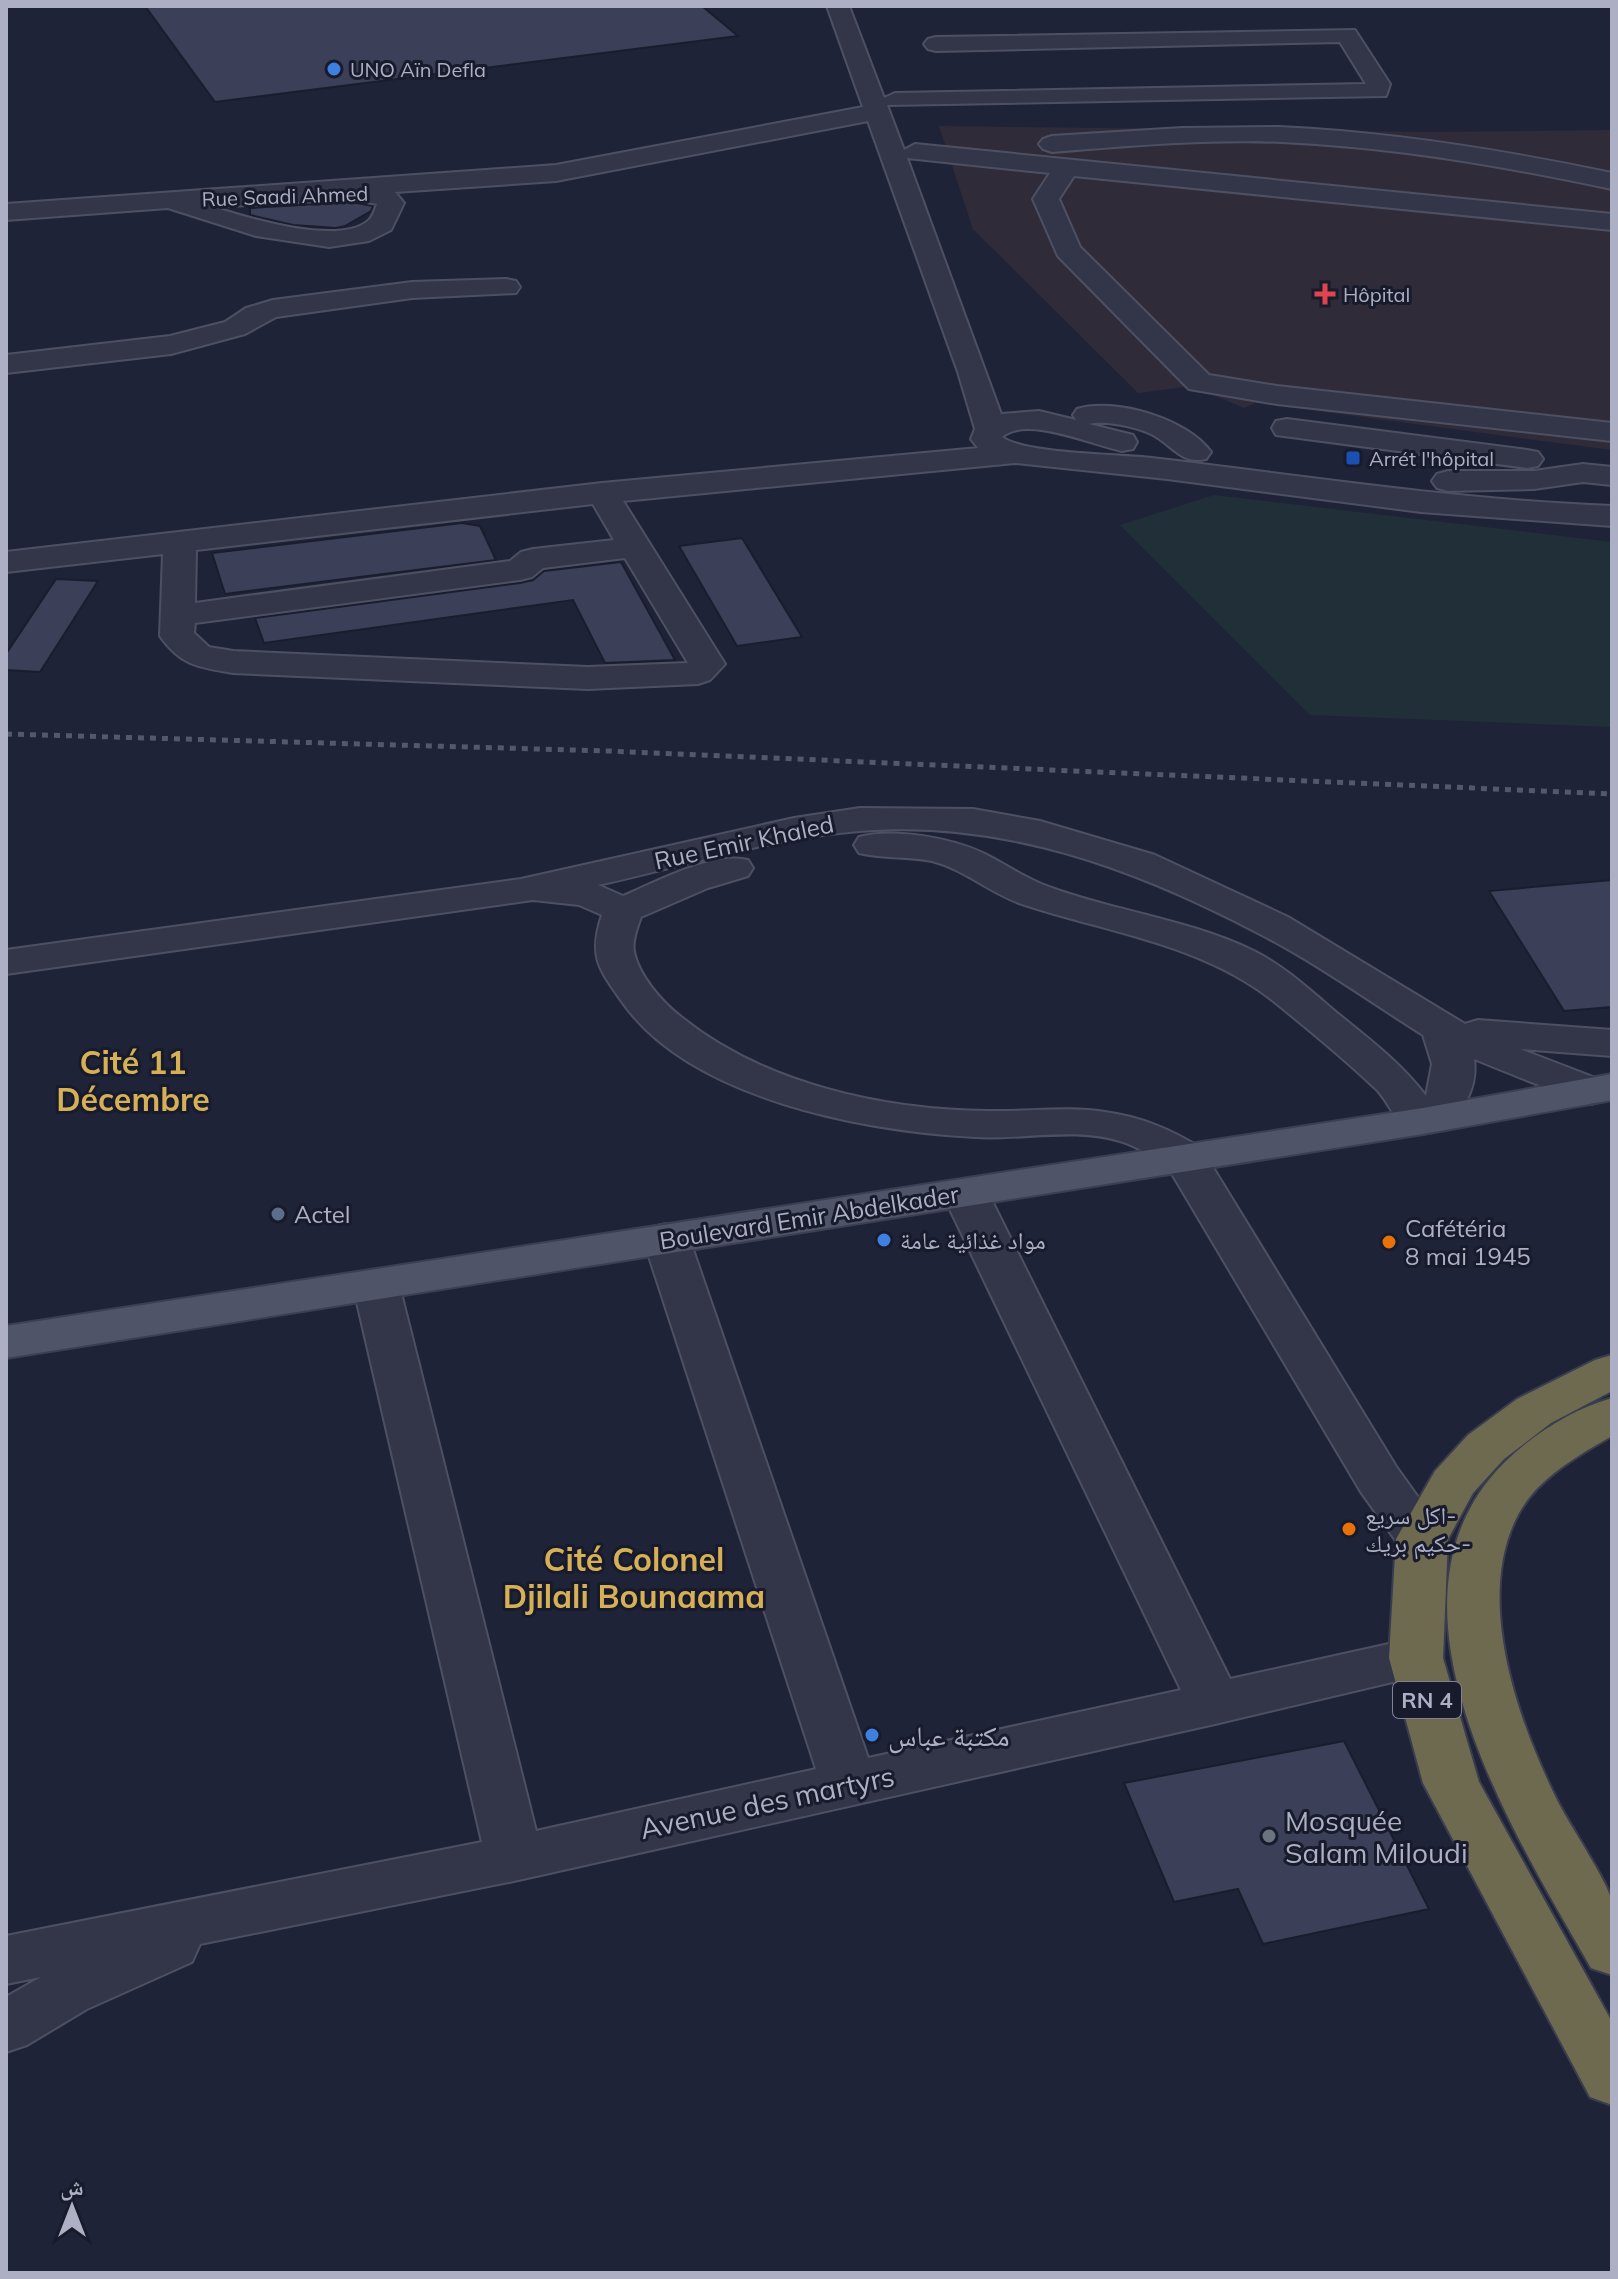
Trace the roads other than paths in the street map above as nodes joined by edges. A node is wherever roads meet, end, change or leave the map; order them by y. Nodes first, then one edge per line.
1 (838, 6) edge
2 (859, 6) edge
3 (1089, 41) junction
4 (936, 44) dead end
5 (1117, 95) junction
6 (886, 106) junction
7 (915, 152) junction
8 (979, 157) junction
9 (1068, 166) junction
10 (1612, 181) edge
11 (8, 196) edge
12 (172, 201) junction
13 (1612, 222) edge
14 (506, 287) dead end
15 (6, 364) edge
16 (1000, 373) dead end
17 (1209, 385) junction
18 (1019, 397) dead end
19 (1057, 424) junction
20 (1148, 424) junction
21 (1287, 428) dead end
22 (988, 431) junction
23 (1612, 432) edge
24 (1195, 452) junction
25 (1026, 455) junction
26 (897, 465) junction
27 (1585, 476) edge
28 (602, 493) junction
29 (1606, 516) edge
30 (180, 542) junction
31 (635, 547) junction
32 (6, 562) edge
33 (178, 615) junction
34 (521, 891) junction
35 (623, 910) junction
36 (6, 962) edge
37 (1440, 1028) junction
38 (1612, 1043) edge
39 (1602, 1089) edge
40 (1428, 1120) junction
41 (1185, 1158) junction
42 (965, 1193) junction
43 (666, 1238) junction
44 (376, 1285) junction
45 (6, 1342) edge
46 (1612, 1371) edge
47 (1603, 1423) edge
48 (1422, 1539) junction
49 (1416, 1658) junction
50 (1215, 1704) junction
51 (849, 1784) junction
52 (514, 1858) junction
53 (258, 1909) junction
54 (1612, 1951) edge
55 (6, 1960) edge
56 (6, 2027) edge
57 (1612, 2079) edge

1 - 6 street
2 - 6 street
3 - 4 street
3 - 5 street
3 - 5 street
5 - 6 street
6 - 7 street
6 - 12 street
6 - 22 street
7 - 8 street
7 - 16 street
8 - 9 street
8 - 10 street
9 - 13 street
9 - 17 street
11 - 12 street, Rue Saadi Ahmed
12 - 12 street, Rue Saadi Ahmed
14 - 15 street
17 - 20 street
17 - 23 street
18 - 19 street
19 - 20 street
19 - 22 street
19 - 24 street
19 - 25 street
20 - 24 street
21 - 27 street
22 - 25 street
22 - 26 street
24 - 27 street
25 - 26 street
25 - 29 street
26 - 28 street
27 - 29 street
28 - 30 street
28 - 31 street
30 - 32 street
30 - 33 street
31 - 33 street
31 - 33 street
34 - 35 street
34 - 36 street, Rue Emir Khaled
34 - 37 street, Rue Emir Khaled
35 - 40 street
35 - 41 street
37 - 38 street
37 - 39 street, Rue Emir Khaled
37 - 40 street
39 - 40 main road, Boulevard Emir Abdelkader
40 - 41 main road, Boulevard Emir Abdelkader
41 - 42 main road, Boulevard Emir Abdelkader
41 - 48 street
42 - 43 main road, Boulevard Emir Abdelkader
42 - 50 street
43 - 44 main road, Boulevard Emir Abdelkader
43 - 51 street
44 - 45 main road, Boulevard Emir Abdelkader
44 - 52 street
46 - 48 highway, RN 4
47 - 54 highway, RN 4
48 - 49 highway, RN 4
49 - 50 street, Avenue des martyrs
49 - 57 highway, RN 4
50 - 51 street, Avenue des martyrs
51 - 52 street, Avenue des martyrs
52 - 53 street, Avenue des martyrs
53 - 55 street
53 - 56 street

